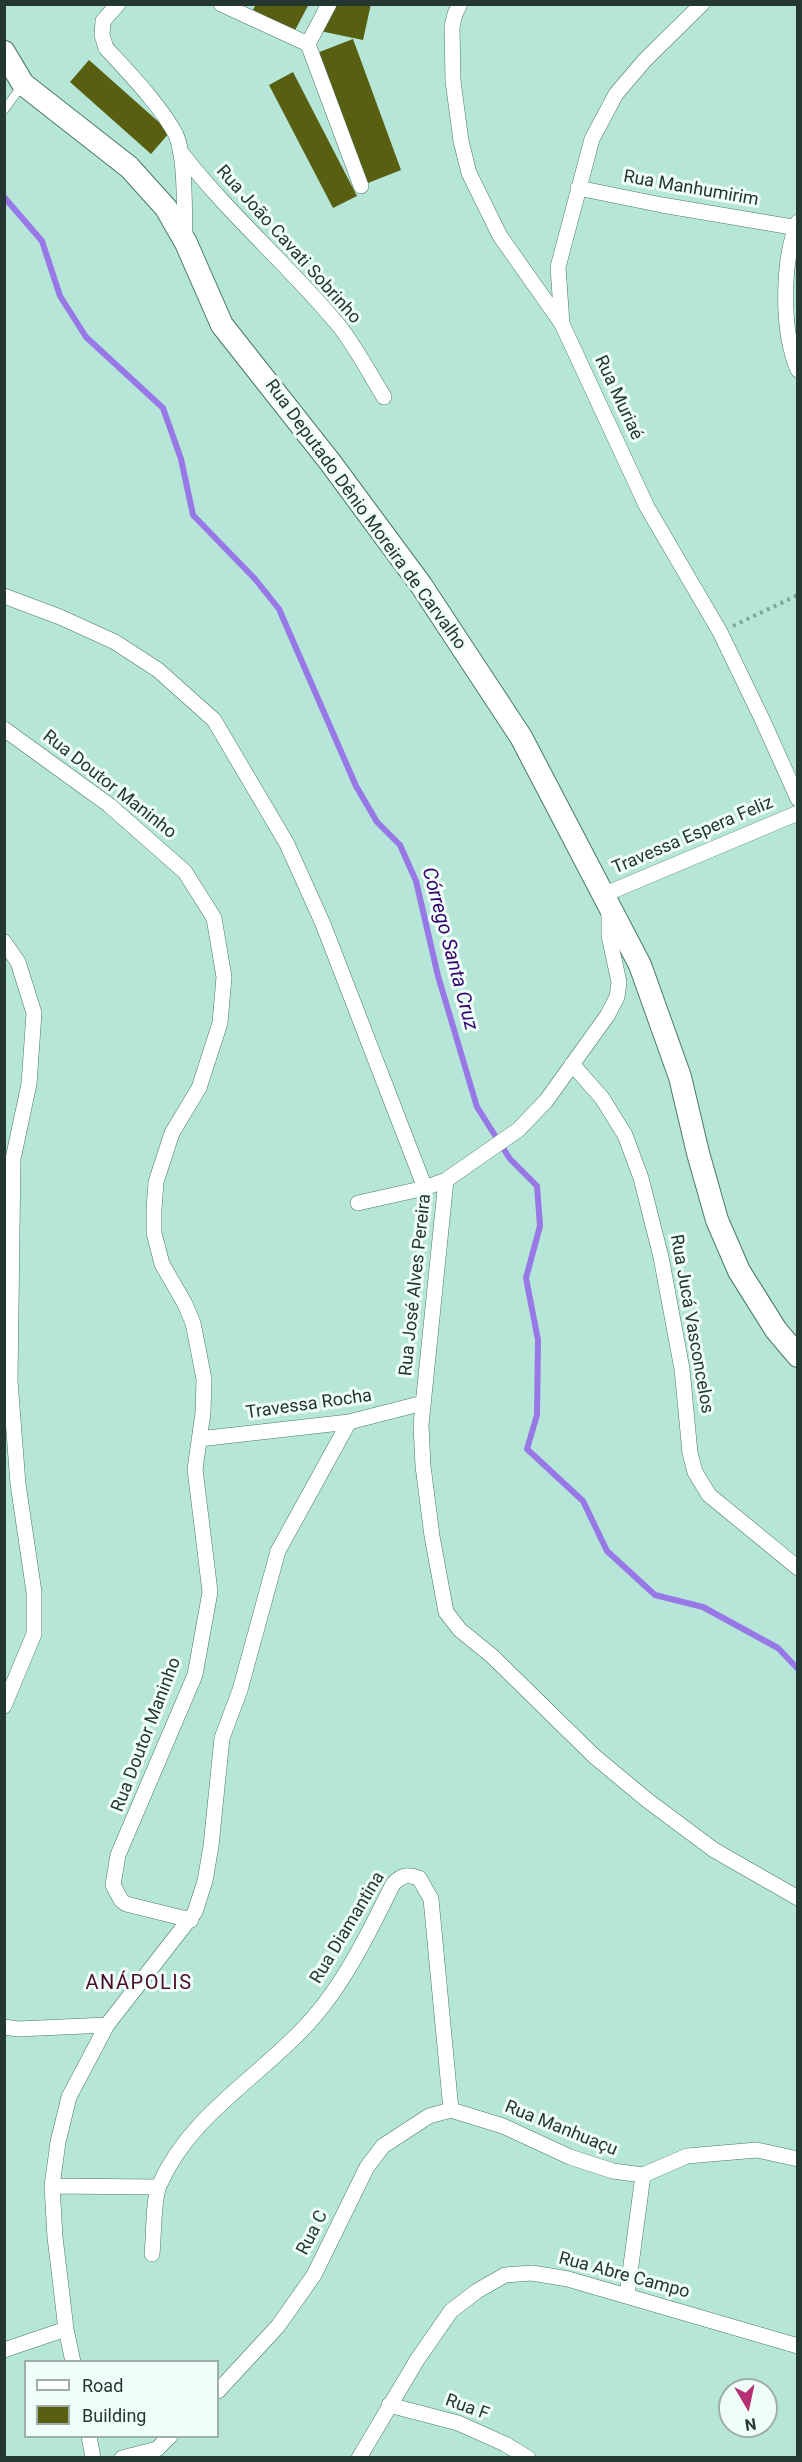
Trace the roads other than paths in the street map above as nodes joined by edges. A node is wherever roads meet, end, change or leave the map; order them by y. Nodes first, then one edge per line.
1 (118, 4) edge
2 (221, 4) edge
3 (329, 4) edge
4 (460, 4) edge
5 (702, 4) edge
6 (308, 44) junction
7 (4, 52) edge
8 (23, 84) junction
9 (4, 110) edge
10 (180, 151) junction
11 (362, 186) dead end
12 (578, 188) junction
13 (797, 226) edge
14 (186, 243) junction
15 (562, 324) junction
16 (798, 370) edge
17 (384, 397) dead end
18 (4, 596) edge
19 (4, 729) edge
20 (798, 799) edge
21 (798, 813) edge
22 (606, 900) junction
23 (4, 942) edge
24 (572, 1064) junction
25 (446, 1180) junction
26 (425, 1188) junction
27 (358, 1203) dead end
28 (798, 1356) edge
29 (423, 1403) junction
30 (349, 1422) junction
31 (199, 1439) junction
32 (798, 1568) edge
33 (4, 1706) edge
34 (798, 1898) edge
35 (190, 1920) junction
36 (107, 2025) junction
37 (4, 2027) edge
38 (451, 2110) junction
39 (798, 2159) edge
40 (643, 2175) junction
41 (52, 2186) junction
42 (158, 2187) junction
43 (152, 2254) dead end
44 (627, 2295) junction
45 (66, 2329) junction
46 (798, 2346) edge
47 (4, 2350) edge
48 (73, 2360) edge
49 (219, 2390) edge
50 (389, 2404) junction
51 (89, 2438) edge
52 (169, 2438) edge
53 (93, 2457) edge
54 (122, 2457) edge
55 (359, 2457) edge
56 (528, 2457) edge

1 - 10 street
2 - 6 street
3 - 6 street
4 - 15 street, Rua Muriaé
5 - 12 street
6 - 11 street
7 - 8 street, Rua Deputado Dênio Moreira de Carvalho
8 - 9 lane
8 - 14 street, Rua Deputado Dênio Moreira de Carvalho
10 - 14 street
10 - 17 street, Rua João Cavati Sobrinho
12 - 13 street, Rua Manhumirim
12 - 15 street
13 - 16 street
14 - 22 street, Rua Deputado Dênio Moreira de Carvalho
15 - 20 street, Rua Muriaé
18 - 26 street, Rua José Alves Pereira
19 - 31 street, Rua Doutor Maninho
21 - 22 street, Travessa Espera Feliz
22 - 24 street
22 - 28 street, Rua Deputado Dênio Moreira de Carvalho
23 - 33 street
24 - 25 street
24 - 32 street, Rua Jucá Vasconcelos
25 - 26 street, Rua José Alves Pereira
25 - 29 street, Rua José Alves Pereira
26 - 27 street
29 - 30 street, Travessa Rocha
29 - 34 street, Rua José Alves Pereira
30 - 31 street, Travessa Rocha
30 - 35 street
31 - 35 street, Rua Doutor Maninho
35 - 36 street
36 - 37 street
36 - 41 street
38 - 40 street, Rua Manhuaçu
38 - 42 street, Rua Diamantina
38 - 49 street, Rua C
39 - 40 street, Rua Manhuaçu
40 - 44 street
41 - 42 street
41 - 45 street
42 - 43 street, Rua Diamantina
44 - 46 street, Rua Abre Campo
44 - 50 street, Rua Abre Campo
45 - 47 street
45 - 48 street
50 - 55 street, Rua Abre Campo
50 - 56 street, Rua F
51 - 53 street
52 - 54 street

